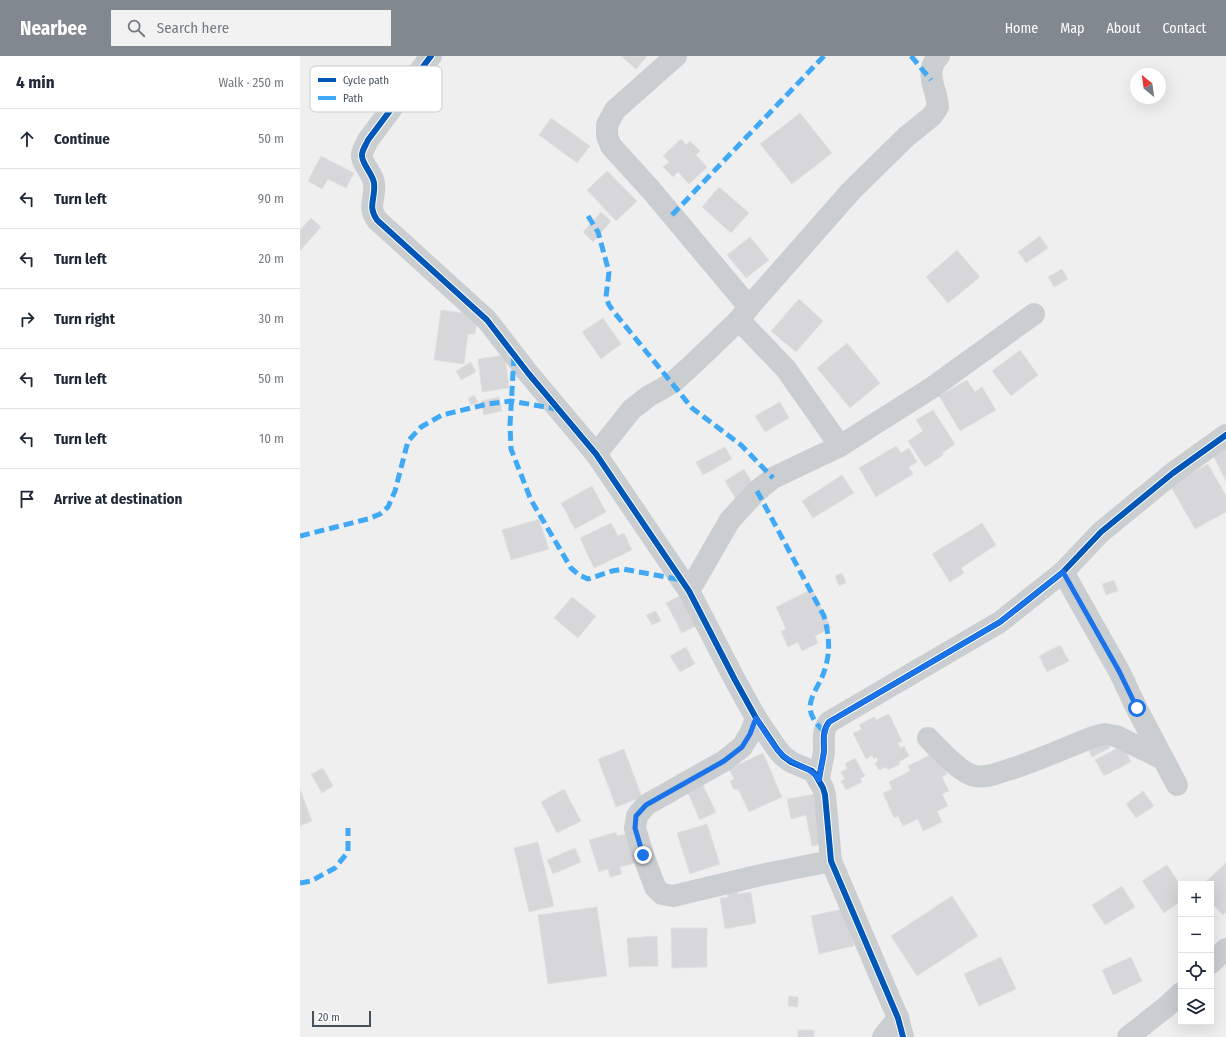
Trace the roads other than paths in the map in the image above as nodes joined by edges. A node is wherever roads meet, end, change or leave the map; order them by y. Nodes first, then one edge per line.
1 (676, 56) edge
2 (939, 56) edge
3 (388, 112) edge
4 (744, 314) junction
5 (1034, 314) dead end
6 (1226, 435) edge
7 (840, 446) junction
8 (596, 454) junction
9 (1063, 572) junction
10 (689, 591) junction
11 (756, 718) junction
12 (928, 738) dead end
13 (1163, 759) junction
14 (819, 780) junction
15 (1177, 785) dead end
16 (831, 861) junction
17 (1226, 949) edge
18 (1214, 960) edge
19 (1178, 996) edge
20 (900, 1028) edge
21 (883, 1037) edge
22 (1128, 1037) edge

1 - 4 street
2 - 4 street
3 - 8 street
4 - 7 street
4 - 8 street
5 - 7 street
6 - 9 street
7 - 10 street
8 - 10 street
9 - 13 street
9 - 14 street
10 - 11 street
11 - 14 street
11 - 16 street
12 - 13 street
13 - 15 street
14 - 16 street
16 - 20 street
17 - 18 street
19 - 22 street
20 - 21 street

